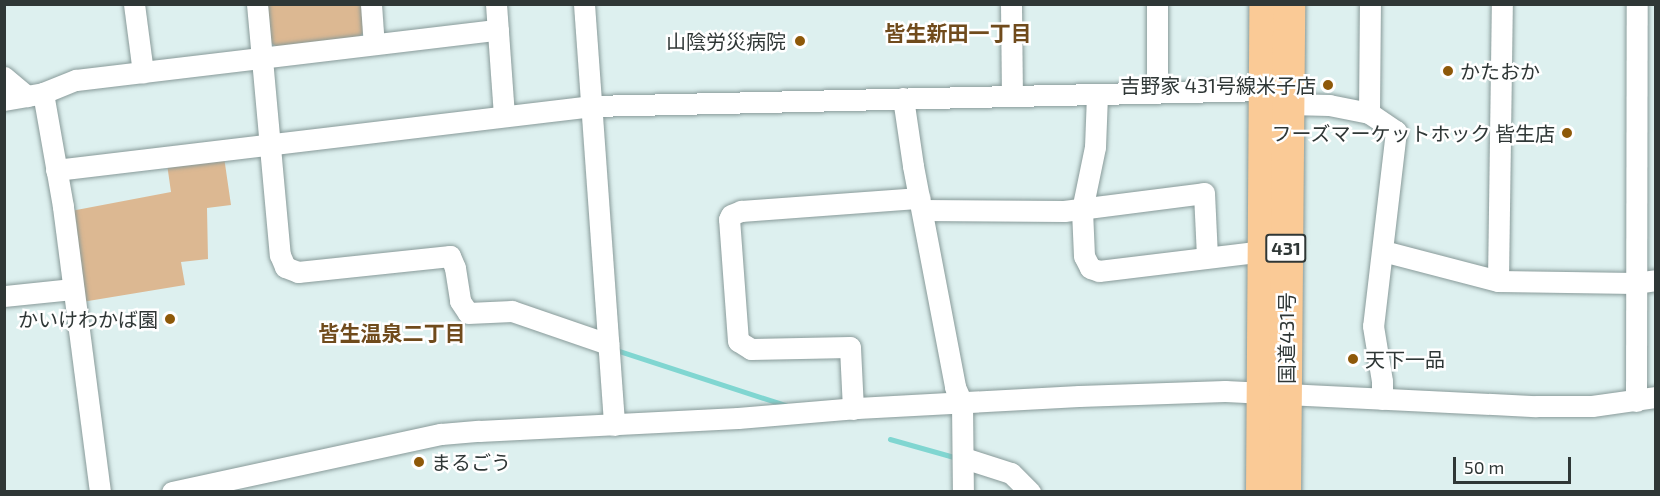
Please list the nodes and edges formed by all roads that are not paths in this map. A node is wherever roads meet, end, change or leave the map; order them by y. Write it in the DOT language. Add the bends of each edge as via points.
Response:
graph roads {
  1 [pos="134,4"];
  2 [pos="257,4"];
  3 [pos="371,4"];
  4 [pos="496,4"];
  5 [pos="584,4"];
  6 [pos="1011,4"];
  7 [pos="1157,4"];
  8 [pos="1265,4"];
  9 [pos="1289,4"];
  10 [pos="1370,4"];
  11 [pos="1502,4"];
  12 [pos="1636,4"];
  13 [pos="498,30"];
  14 [pos="374,43"];
  15 [pos="262,59"];
  16 [pos="143,72"];
  17 [pos="4,77"];
  18 [pos="1157,92"];
  19 [pos="35,95"];
  20 [pos="1012,95"];
  21 [pos="1097,95"];
  22 [pos="1276,97"];
  23 [pos="903,98"];
  24 [pos="4,100"];
  25 [pos="592,106"];
  26 [pos="1369,112"];
  27 [pos="504,115"];
  28 [pos="269,146"];
  29 [pos="56,170"];
  30 [pos="921,204"];
  31 [pos="1082,210"];
  32 [pos="1383,250"];
  33 [pos="1264,251"];
  34 [pos="1207,257"];
  35 [pos="1498,281"];
  36 [pos="1645,281"];
  37 [pos="72,289"];
  38 [pos="4,296"];
  39 [pos="608,344"];
  40 [pos="1274,393"];
  41 [pos="1382,399"];
  42 [pos="1646,399"];
  43 [pos="962,403"];
  44 [pos="853,409"];
  45 [pos="614,424"];
  46 [pos="964,458"];
  47 [pos="100,492"];
  48 [pos="172,492"];
  49 [pos="963,492"];
  50 [pos="1030,492"];
  51 [pos="1262,492"];
  52 [pos="1285,492"];
  1 -- 16 [label="street"];
  2 -- 15 [label="street"];
  3 -- 14 [label="street"];
  4 -- 13 [label="street"];
  5 -- 25 [label="street"];
  6 -- 20 [label="street"];
  7 -- 18 [label="street"];
  8 -- 22 [label="highway, 国道431号 / 431"];
  9 -- 22 [label="highway, 国道431号 / 431"];
  10 -- 26 [label="street"];
  11 -- 35 [label="street"];
  12 -- 36 [label="street"];
  13 -- 14 [label="street"];
  13 -- 27 [label="street"];
  14 -- 15 [label="street"];
  15 -- 16 [label="street"];
  15 -- 28 [label="street"];
  16 -- 19 [label="street" via="76,80"];
  17 -- 19 [label="street"];
  18 -- 21 [label="street"];
  18 -- 22 [label="street"];
  19 -- 24 [label="street"];
  19 -- 29 [label="street"];
  20 -- 21 [label="street"];
  20 -- 23 [label="street"];
  21 -- 31 [label="street" via="1095,147"];
  22 -- 26 [label="street"];
  22 -- 33 [label="highway, 国道431号 / 431"];
  22 -- 40 [label="highway, 国道431号 / 431"];
  23 -- 25 [label="street"];
  23 -- 30 [label="street"];
  25 -- 27 [label="street"];
  25 -- 39 [label="street"];
  26 -- 32 [label="street" via="1391,126 1397,139"];
  27 -- 28 [label="street"];
  28 -- 29 [label="street"];
  28 -- 39 [label="street" via="280,255 290,271 450,256 460,302 468,313 512,311"];
  29 -- 37 [label="street"];
  30 -- 31 [label="street"];
  30 -- 43 [label="street" via="955,387"];
  30 -- 44 [label="street" via="741,211 731,214 729,219 738,341 751,350 850,347"];
  31 -- 34 [label="street" via="1084,256 1094,271"];
  31 -- 34 [label="street" via="1204,193"];
  32 -- 35 [label="street"];
  32 -- 41 [label="street" via="1373,326"];
  33 -- 34 [label="street"];
  33 -- 40 [label="highway, 国道431号 / 431"];
  35 -- 36 [label="street"];
  36 -- 42 [label="street"];
  37 -- 38 [label="street"];
  37 -- 47 [label="street"];
  39 -- 45 [label="street"];
  40 -- 41 [label="street"];
  40 -- 43 [label="street" via="1225,391"];
  40 -- 51 [label="highway, 国道431号 / 431"];
  40 -- 52 [label="highway, 国道431号 / 431"];
  41 -- 42 [label="street" via="1536,406 1592,406"];
  43 -- 44 [label="street"];
  43 -- 46 [label="street"];
  44 -- 45 [label="street"];
  45 -- 48 [label="street" via="441,434"];
  46 -- 49 [label="street"];
  46 -- 50 [label="street" via="1011,473"];
}
